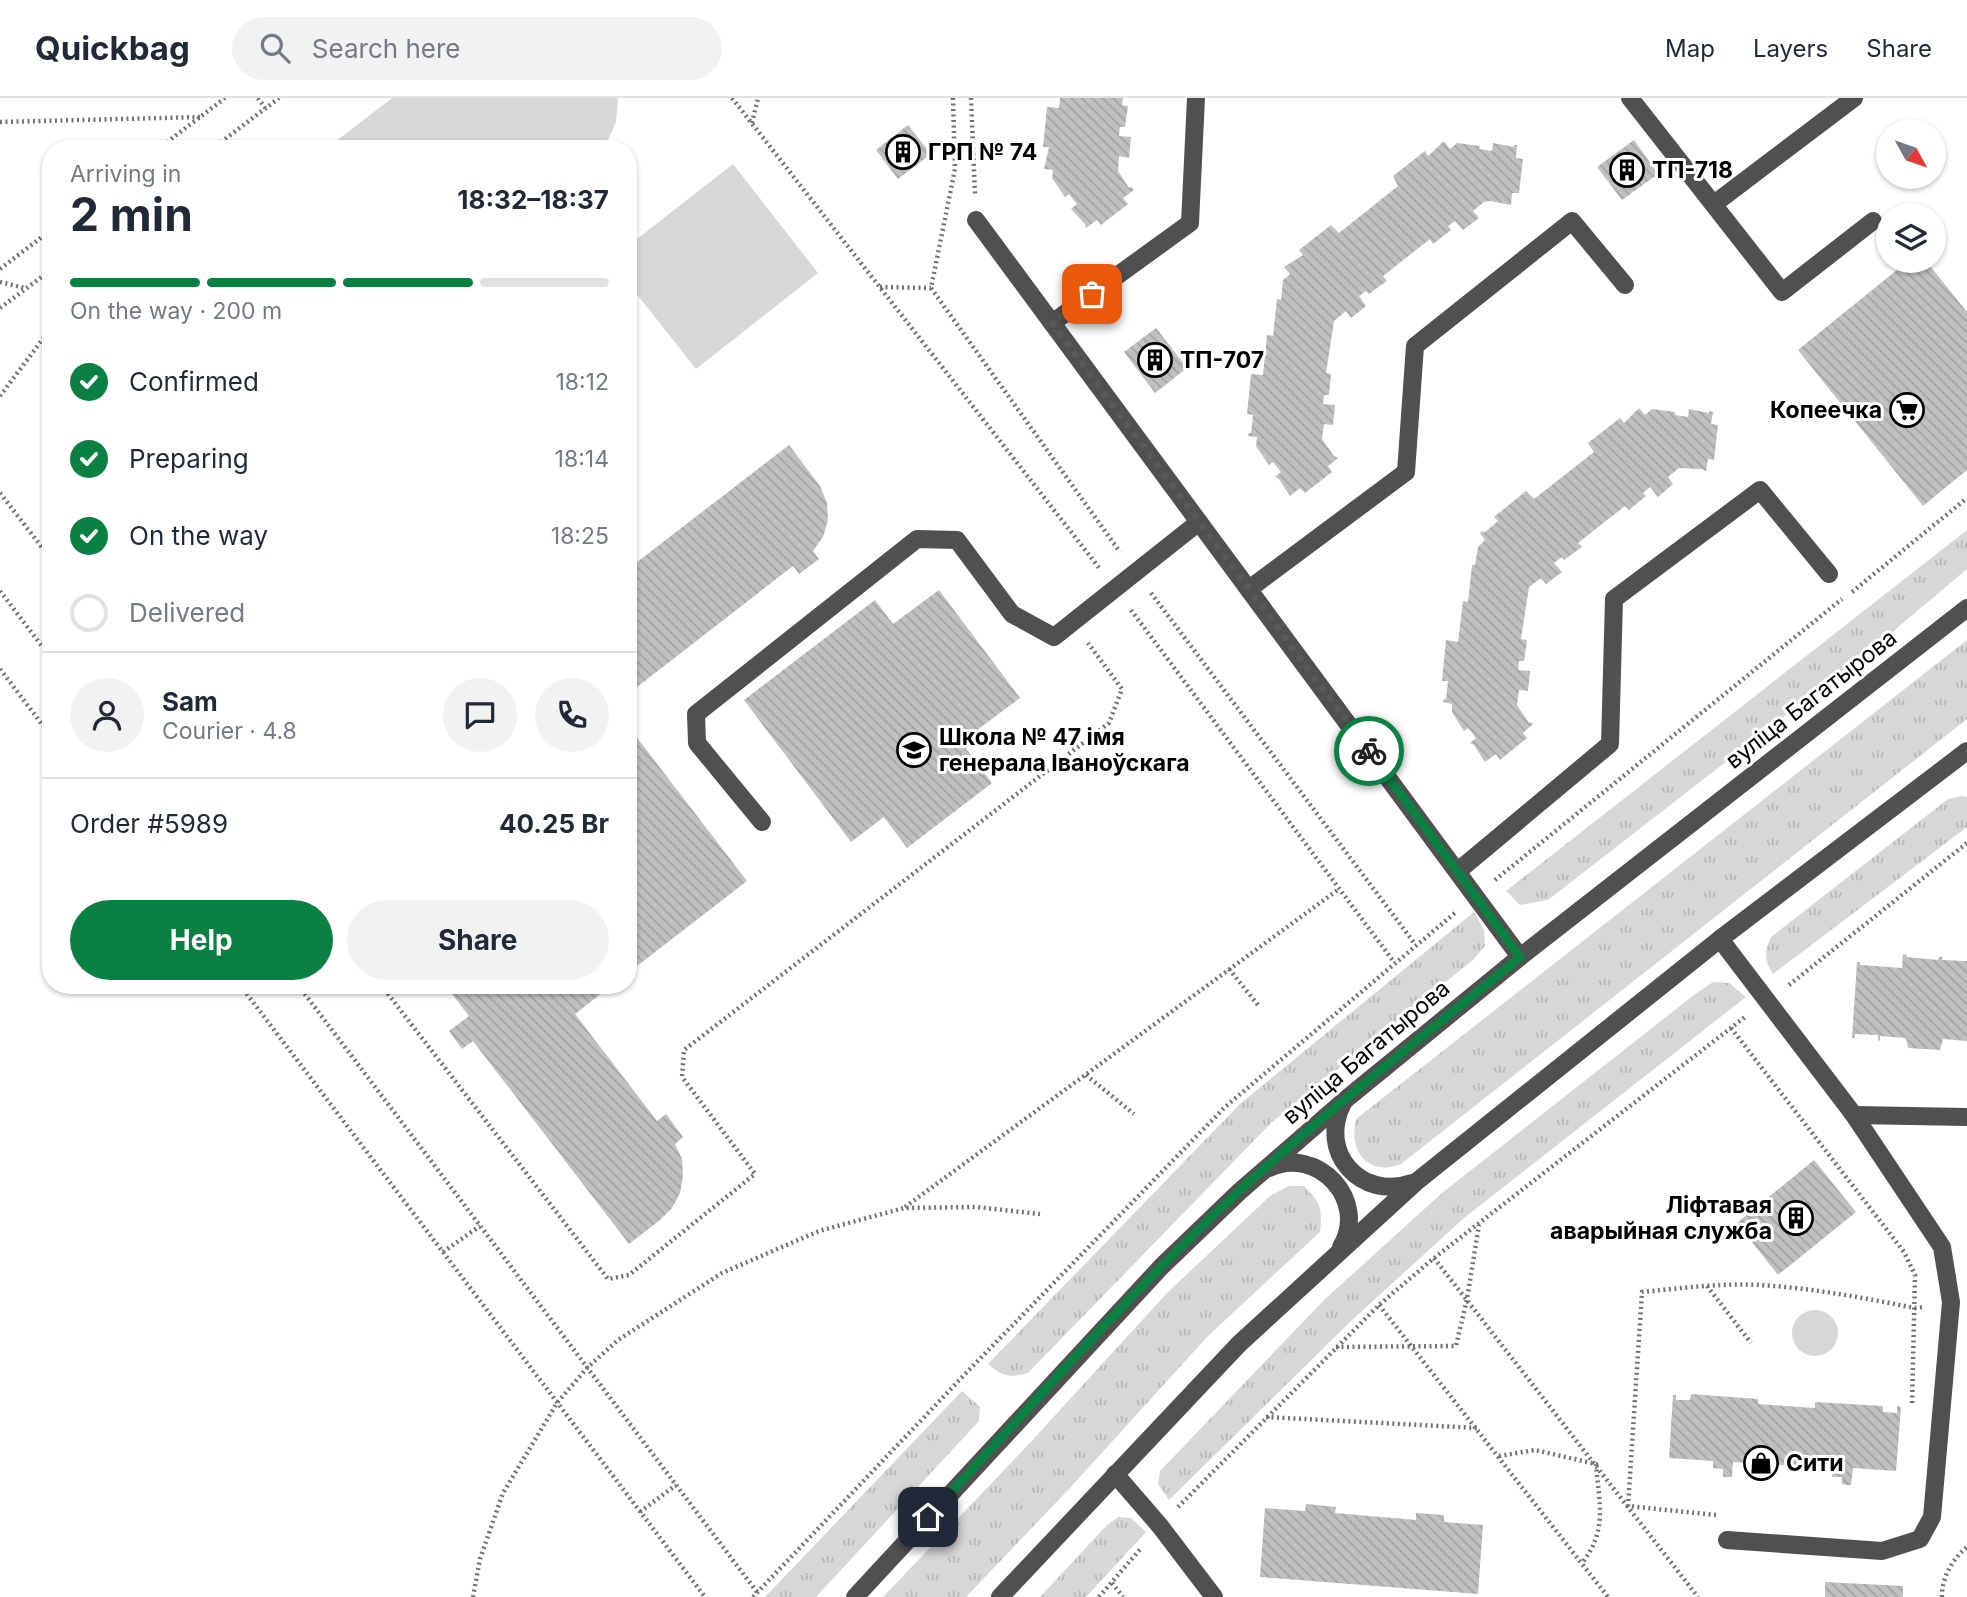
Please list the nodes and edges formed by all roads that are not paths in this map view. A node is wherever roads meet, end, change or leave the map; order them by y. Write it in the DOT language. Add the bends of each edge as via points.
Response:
graph roads {
  1 [pos="1196,98"];
  2 [pos="1630,98"];
  3 [pos="1854,98"];
  4 [pos="1714,204"];
  5 [pos="976,220"];
  6 [pos="1873,222"];
  7 [pos="1625,285"];
  8 [pos="1052,323"];
  9 [pos="1199,522"];
  10 [pos="1829,574"];
  11 [pos="1249,589"];
  12 [pos="1967,608"];
  13 [pos="1965,757"];
  14 [pos="762,822"];
  15 [pos="1458,872"];
  16 [pos="1720,939"];
  17 [pos="1520,957"];
  18 [pos="1345,1100"];
  19 [pos="1854,1115"];
  20 [pos="1967,1117"];
  21 [pos="1259,1174"];
  22 [pos="1416,1182"];
  23 [pos="1335,1256"];
  24 [pos="1115,1475"];
  25 [pos="1727,1541"];
  26 [pos="855,1597"];
  27 [pos="1000,1597"];
  28 [pos="1214,1597"];
  1 -- 8 [label="street" via="1190,223"];
  2 -- 4 [label="street"];
  3 -- 4 [label="street"];
  4 -- 6 [label="street" via="1782,292"];
  5 -- 8 [label="street"];
  7 -- 11 [label="street" via="1572,222 1415,346 1406,472"];
  8 -- 9 [label="street"];
  9 -- 11 [label="street"];
  9 -- 14 [label="street" via="1054,637 1012,614 957,540 917,539 695,714 696,743"];
  10 -- 15 [label="street" via="1760,490 1614,599 1610,744"];
  11 -- 15 [label="street"];
  12 -- 17 [label="street, вуліца Багатырова"];
  13 -- 16 [label="street"];
  15 -- 17 [label="street"];
  16 -- 19 [label="street"];
  16 -- 22 [label="street"];
  17 -- 18 [label="street, вуліца Багатырова"];
  18 -- 21 [label="street, вуліца Багатырова"];
  18 -- 22 [label="street" via="1335,1134 1347,1167 1371,1185 1386,1188"];
  19 -- 20 [label="street"];
  19 -- 25 [label="street" via="1942,1247 1951,1302 1932,1517 1920,1539 1882,1551"];
  21 -- 23 [label="street" via="1273,1166 1305,1164 1333,1179 1349,1208 1349,1226"];
  21 -- 26 [label="street, вуліца Багатырова" via="1162,1266"];
  22 -- 23 [label="street"];
  23 -- 24 [label="street" via="1239,1344"];
  24 -- 27 [label="street"];
  24 -- 28 [label="street"];
}
